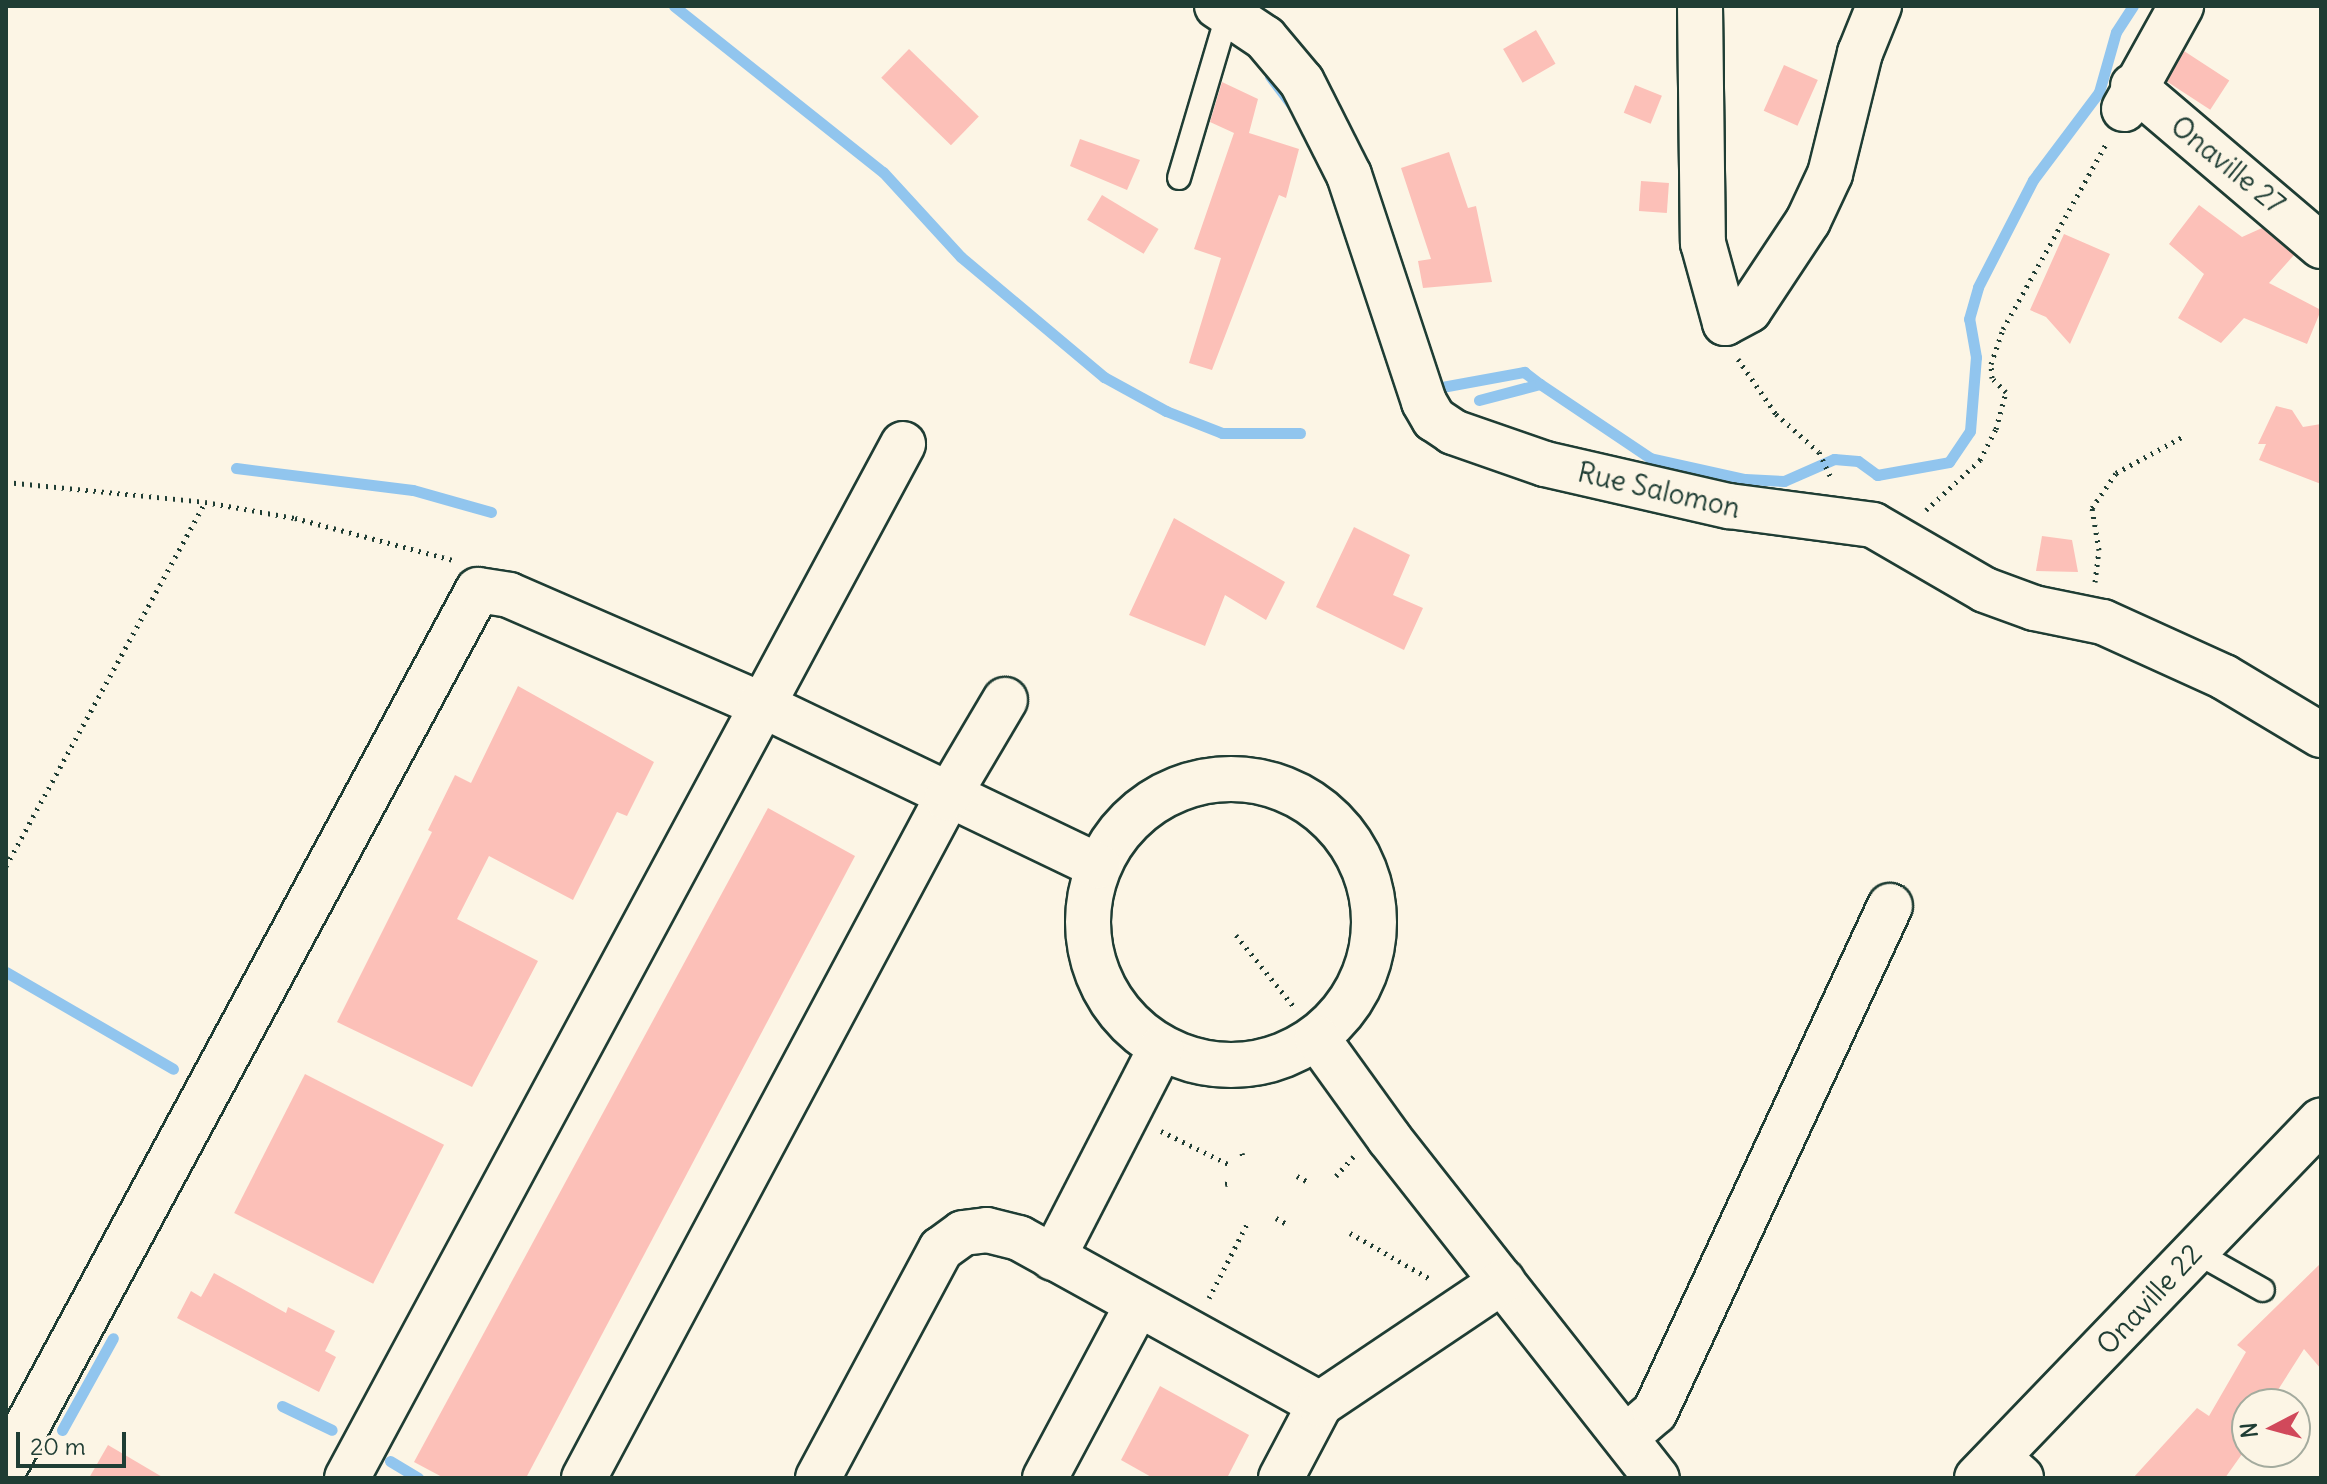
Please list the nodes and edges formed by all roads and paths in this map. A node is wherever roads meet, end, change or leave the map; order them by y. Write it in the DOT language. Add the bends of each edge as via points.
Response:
graph roads {
  1 [pos="1700,6"];
  2 [pos="1879,6"];
  3 [pos="2181,6"];
  4 [pos="1222,11"];
  5 [pos="1272,22"];
  6 [pos="2128,98"];
  7 [pos="1179,178"];
  8 [pos="2321,246"];
  9 [pos="1725,323"];
  10 [pos="2182,437"];
  11 [pos="903,444"];
  12 [pos="1831,479"];
  13 [pos="6,482"];
  14 [pos="205,502"];
  15 [pos="1873,525"];
  16 [pos="478,590"];
  17 [pos="2103,622"];
  18 [pos="1005,700"];
  19 [pos="760,704"];
  20 [pos="2321,735"];
  21 [pos="947,798"];
  22 [pos="6,866"];
  23 [pos="1098,866"];
  24 [pos="1890,906"];
  25 [pos="1236,935"];
  26 [pos="1272,980"];
  27 [pos="1317,1038"];
  28 [pos="1161,1048"];
  29 [pos="2321,1121"];
  30 [pos="1169,1135"];
  31 [pos="1232,1166"];
  32 [pos="1297,1176"];
  33 [pos="1310,1183"];
  34 [pos="1276,1218"];
  35 [pos="1248,1222"];
  36 [pos="1287,1224"];
  37 [pos="1350,1233"];
  38 [pos="2194,1251"];
  39 [pos="1053,1258"];
  40 [pos="1503,1281"];
  41 [pos="1435,1282"];
  42 [pos="2263,1290"];
  43 [pos="1137,1306"];
  44 [pos="1189,1333"];
  45 [pos="1320,1404"];
  46 [pos="1626,1437"];
  47 [pos="6,1465"];
  48 [pos="1999,1471"];
  49 [pos="347,1478"];
  50 [pos="584,1478"];
  51 [pos="818,1478"];
  52 [pos="1045,1478"];
  53 [pos="1281,1478"];
  54 [pos="1657,1478"];
  1 -- 9 [label="street" via="1703,243"];
  2 -- 9 [label="street" via="1860,53 1830,174 1808,221 1749,310"];
  3 -- 6 [label="street"];
  4 -- 5 [label="street, Rue Salomon"];
  4 -- 7 [label="lane"];
  5 -- 15 [label="street, Rue Salomon" via="1349,175 1434,419 1478,442 1545,464 1782,517 1832,516"];
  6 -- 8 [label="street, Onaville 27"];
  6 -- 15 [label="path" via="2062,231 2038,262 2003,329 1991,364 1992,378 2006,392 1980,460 1924,513"];
  9 -- 12 [label="path" via="1743,371 1776,414 1819,452"];
  10 -- 17 [label="path" via="2116,473 2092,508 2099,550 2094,577"];
  11 -- 19 [label="street"];
  13 -- 14 [label="path"];
  14 -- 16 [label="path" via="295,518 456,561"];
  14 -- 22 [label="path"];
  15 -- 17 [label="street, Rue Salomon" via="1985,590 2034,608"];
  16 -- 19 [label="street" via="509,595"];
  16 -- 47 [label="street"];
  17 -- 20 [label="street, Rue Salomon" via="2224,677"];
  18 -- 21 [label="street"];
  19 -- 21 [label="street"];
  19 -- 49 [label="street"];
  21 -- 23 [label="street"];
  21 -- 50 [label="street"];
  23 -- 27 [label="street" via="1127,822 1170,791 1221,778 1273,783 1319,808 1354,847 1373,910 1373,950 1353,999"];
  23 -- 28 [label="street" via="1088,907 1090,949 1099,976 1128,1023"];
  24 -- 46 [label="street" via="1655,1412"];
  25 -- 26 [label="path"];
  27 -- 28 [label="street" via="1268,1062 1214,1065"];
  27 -- 40 [label="street"];
  28 -- 39 [label="street"];
  29 -- 38 [label="street, Onaville 22"];
  30 -- 31 [label="path"];
  32 -- 33 [label="path"];
  34 -- 36 [label="path"];
  35 -- 44 [label="path"];
  37 -- 41 [label="path"];
  38 -- 42 [label="lane"];
  38 -- 48 [label="street, Onaville 22"];
  39 -- 43 [label="street"];
  39 -- 51 [label="street" via="1019,1238 987,1230 963,1233 941,1249"];
  40 -- 45 [label="street"];
  40 -- 46 [label="street"];
  43 -- 44 [label="street"];
  43 -- 52 [label="street"];
  44 -- 45 [label="street"];
  45 -- 53 [label="street"];
  46 -- 54 [label="street"];
}
